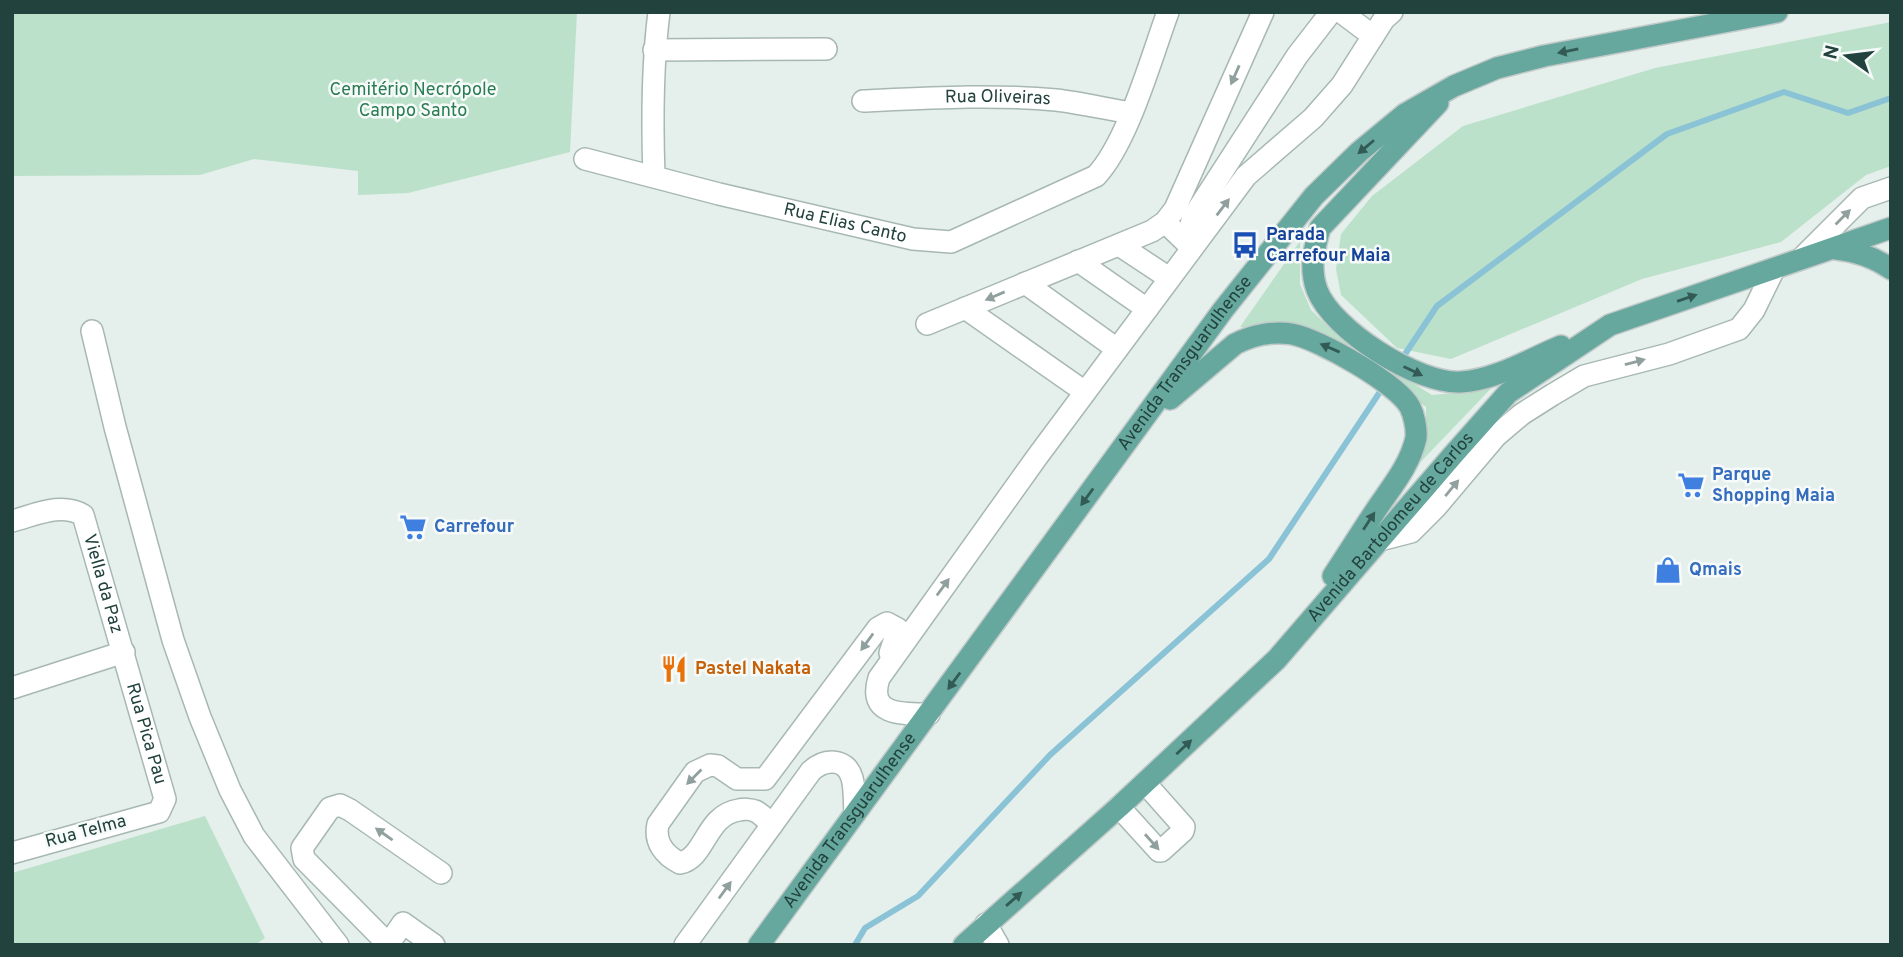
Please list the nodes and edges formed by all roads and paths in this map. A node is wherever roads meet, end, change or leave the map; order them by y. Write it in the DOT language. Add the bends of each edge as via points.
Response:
graph roads {
  1 [pos="659,12"];
  2 [pos="1168,12"];
  3 [pos="1263,12"];
  4 [pos="1331,12"];
  5 [pos="1341,12"];
  6 [pos="1392,12"];
  7 [pos="1684,12"];
  8 [pos="1777,12"];
  9 [pos="1373,36"];
  10 [pos="1635,38"];
  11 [pos="654,50"];
  12 [pos="826,50"];
  13 [pos="1454,86"];
  14 [pos="863,101"];
  15 [pos="1131,113"];
  16 [pos="585,159"];
  17 [pos="654,176"];
  18 [pos="1891,188"];
  19 [pos="1165,222"];
  20 [pos="1891,228"];
  21 [pos="1119,245"];
  22 [pos="1192,248"];
  23 [pos="1830,248"];
  24 [pos="1802,258"];
  25 [pos="1078,261"];
  26 [pos="1774,268"];
  27 [pos="1891,269"];
  28 [pos="1169,278"];
  29 [pos="1025,283"];
  30 [pos="965,308"];
  31 [pos="1147,309"];
  32 [pos="927,324"];
  33 [pos="1610,325"];
  34 [pos="92,331"];
  35 [pos="1117,349"];
  36 [pos="1085,392"];
  37 [pos="1113,461"];
  38 [pos="12,521"];
  39 [pos="1380,540"];
  40 [pos="124,652"];
  41 [pos="1277,659"];
  42 [pos="879,677"];
  43 [pos="12,688"];
  44 [pos="929,714"];
  45 [pos="1145,783"];
  46 [pos="1119,807"];
  47 [pos="159,812"];
  48 [pos="855,813"];
  49 [pos="772,825"];
  50 [pos="12,853"];
  51 [pos="440,873"];
  52 [pos="986,924"];
  53 [pos="388,944"];
  54 [pos="338,945"];
  55 [pos="434,945"];
  56 [pos="685,945"];
  57 [pos="759,945"];
  58 [pos="964,945"];
  59 [pos="998,945"];
  1 -- 11 [label="street"];
  2 -- 15 [label="street"];
  3 -- 19 [label="street, one-way" via="1175,209"];
  4 -- 22 [label="street" via="1193,217"];
  5 -- 9 [label="street"];
  6 -- 9 [label="street"];
  7 -- 10 [label="main road"];
  8 -- 10 [label="main road, Avenida Transguarulhense"];
  22 -- 9 [label="street, one-way" via="1246,176 1313,118 1342,85"];
  10 -- 13 [label="main road, Avenida Transguarulhense, one-way" via="1497,68"];
  11 -- 12 [label="street"];
  11 -- 17 [label="street"];
  13 -- 33 [label="main road, one-way" via="1320,228 1312,274 1329,311 1347,329 1410,371 1438,382 1488,377"];
  13 -- 37 [label="main road, Avenida Transguarulhense, one-way" via="1405,114 1314,196"];
  14 -- 15 [label="street, Rua Oliveiras" via="1019,97"];
  15 -- 17 [label="street, Rua Elias Canto" via="1112,156 1096,176 951,242 913,239"];
  16 -- 17 [label="street, Rua Elias Canto"];
  24 -- 18 [label="street, one-way" via="1862,198"];
  19 -- 21 [label="street"];
  19 -- 22 [label="street"];
  20 -- 23 [label="main road, Avenida Bartolomeu de Carlos"];
  21 -- 25 [label="street"];
  21 -- 28 [label="street"];
  22 -- 28 [label="street"];
  23 -- 24 [label="main road, Avenida Bartolomeu de Carlos"];
  23 -- 27 [label="main road" via="1861,253"];
  24 -- 26 [label="main road, Avenida Bartolomeu de Carlos"];
  25 -- 29 [label="street"];
  25 -- 31 [label="street"];
  33 -- 26 [label="main road, Avenida Bartolomeu de Carlos, one-way"];
  39 -- 26 [label="street, one-way" via="1411,532 1496,436 1522,414 1584,376 1669,354 1739,329 1754,310"];
  28 -- 31 [label="street"];
  29 -- 30 [label="street, one-way"];
  29 -- 35 [label="street"];
  30 -- 32 [label="street"];
  30 -- 36 [label="street"];
  31 -- 35 [label="street"];
  33 -- 39 [label="main road, Avenida Bartolomeu de Carlos" via="1508,393"];
  34 -- 54 [label="street" via="173,640 200,717 254,836"];
  35 -- 36 [label="street"];
  42 -- 36 [label="street, one-way"];
  41 -- 37 [label="main road, one-way" via="1403,470 1416,437 1409,404 1342,354 1307,338 1275,333 1248,338 1183,387"];
  37 -- 44 [label="main road, Avenida Transguarulhense, one-way"];
  38 -- 40 [label="street, Viella da Paz" via="58,509 83,515"];
  39 -- 41 [label="main road, Avenida Bartolomeu de Carlos"];
  40 -- 43 [label="street"];
  40 -- 47 [label="street, Rua Pica Pau" via="165,799"];
  45 -- 41 [label="main road, Avenida Bartolomeu de Carlos, one-way"];
  42 -- 44 [label="street" via="876,698 884,708"];
  42 -- 49 [label="street, one-way" via="898,629 887,623 878,628 765,779 737,779 710,765 695,772 657,824 655,835 658,844 680,863 692,858 714,824 729,812 756,811"];
  44 -- 48 [label="main road, Avenida Transguarulhense"];
  45 -- 46 [label="main road, Avenida Bartolomeu de Carlos"];
  46 -- 45 [label="street, one-way" via="1158,851 1183,831"];
  52 -- 46 [label="main road, Avenida Bartolomeu de Carlos, one-way"];
  47 -- 50 [label="street, Rua Telma"];
  48 -- 49 [label="street" via="847,768 829,761 811,771"];
  48 -- 57 [label="main road, Avenida Transguarulhense"];
  56 -- 49 [label="street, one-way"];
  51 -- 53 [label="street, one-way" via="340,804 330,808 302,848 304,859"];
  52 -- 58 [label="main road, Avenida Bartolomeu de Carlos"];
  52 -- 59 [label="street"];
  53 -- 55 [label="street" via="403,923"];
}
